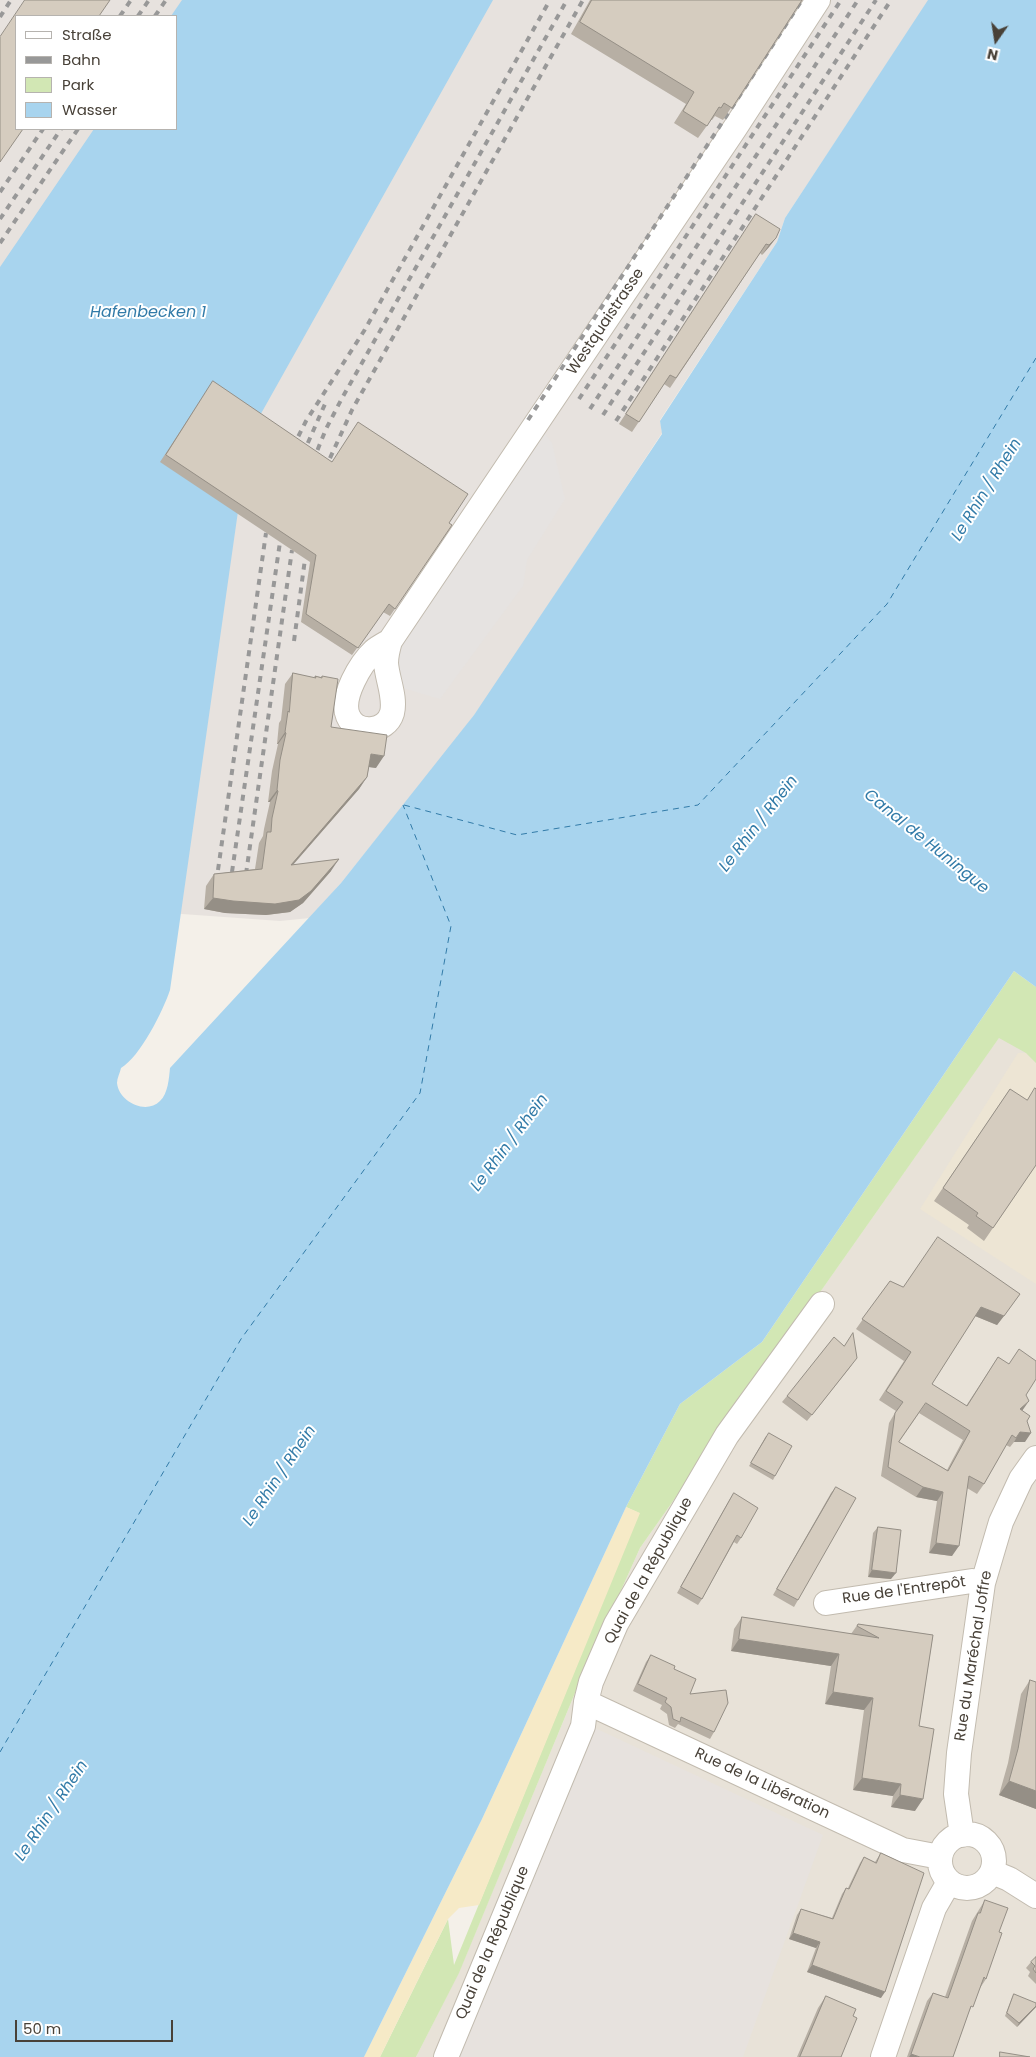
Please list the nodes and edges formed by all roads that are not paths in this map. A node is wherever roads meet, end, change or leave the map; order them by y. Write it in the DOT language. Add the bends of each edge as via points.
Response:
graph roads {
  1 [pos="818,0"];
  2 [pos="390,641"];
  3 [pos="822,1304"];
  4 [pos="1036,1458"];
  5 [pos="983,1582"];
  6 [pos="826,1603"];
  7 [pos="586,1702"];
  8 [pos="962,1835"];
  9 [pos="940,1857"];
  10 [pos="992,1872"];
  11 [pos="950,1882"];
  12 [pos="1036,1896"];
  13 [pos="446,2057"];
  14 [pos="883,2057"];
  1 -- 2 [label="street, Westquaistrasse"];
  3 -- 7 [label="street, Quai de la République" via="741,1414 675,1522 616,1624 591,1682"];
  4 -- 5 [label="street, Rue du Maréchal Joffre" via="1021,1479 1002,1522"];
  5 -- 6 [label="street, Rue de l'Entrepôt"];
  5 -- 8 [label="street, Rue du Maréchal Joffre" via="958,1761 956,1794"];
  7 -- 9 [label="street, Rue de la Libération" via="903,1850"];
  7 -- 13 [label="street, Quai de la République" via="583,1726"];
  8 -- 9 [label="street" via="945,1845"];
  8 -- 10 [label="street" via="978,1836 991,1848"];
  9 -- 11 [label="street" via="942,1871"];
  10 -- 11 [label="street" via="974,1888"];
  10 -- 12 [label="street"];
  11 -- 14 [label="street" via="934,1908"];
}
